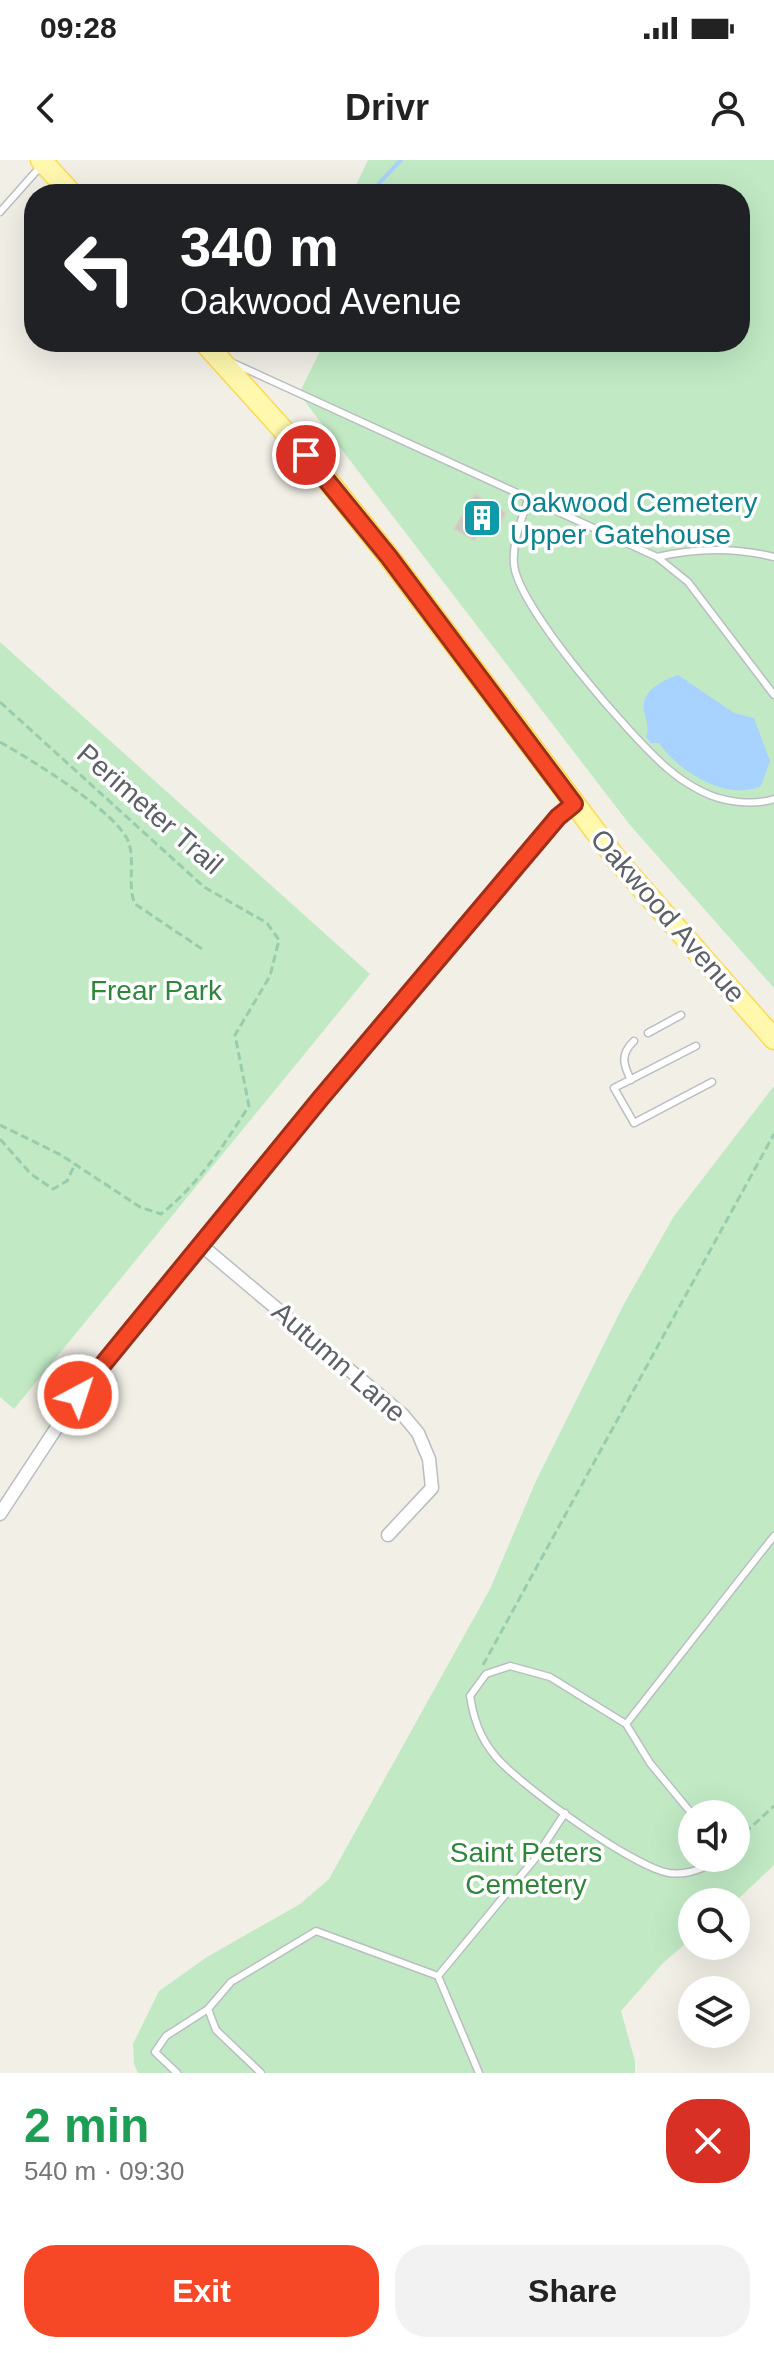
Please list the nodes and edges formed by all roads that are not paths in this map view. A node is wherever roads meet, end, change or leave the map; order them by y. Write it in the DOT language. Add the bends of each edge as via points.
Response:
graph roads {
  1 [pos="43,162"];
  2 [pos="24,184"];
  3 [pos="24,184"];
  4 [pos="63,184"];
  5 [pos="0,212"];
  6 [pos="214,352"];
  7 [pos="217,352"];
  8 [pos="528,499"];
  9 [pos="657,557"];
  10 [pos="774,557"];
  11 [pos="774,695"];
  12 [pos="774,799"];
  13 [pos="574,804"];
  14 [pos="681,1015"];
  15 [pos="648,1033"];
  16 [pos="774,1039"];
  17 [pos="634,1041"];
  18 [pos="696,1046"];
  19 [pos="631,1080"];
  20 [pos="712,1082"];
  21 [pos="201,1245"];
  22 [pos="0,1514"];
  23 [pos="388,1535"];
  24 [pos="774,1536"];
  25 [pos="626,1724"];
  26 [pos="680,1800"];
  27 [pos="565,1813"];
  28 [pos="691,1872"];
  29 [pos="438,1976"];
  30 [pos="208,2009"];
  31 [pos="177,2073"];
  32 [pos="261,2073"];
  33 [pos="479,2073"];
  1 -- 3 [label="lane"];
  1 -- 4 [label="main road"];
  2 -- 5 [label="lane"];
  6 -- 13 [label="main road, Oakwood Avenue" via="321,472"];
  7 -- 8 [label="lane"];
  8 -- 9 [label="lane"];
  8 -- 12 [label="lane" via="513,565 527,601 577,667 668,770 702,792 729,801"];
  9 -- 10 [label="lane" via="693,548"];
  9 -- 11 [label="lane" via="688,582"];
  13 -- 16 [label="main road, Oakwood Avenue"];
  13 -- 21 [label="street"];
  14 -- 15 [label="lane"];
  17 -- 19 [label="lane" via="625,1049 623,1063"];
  18 -- 19 [label="lane"];
  19 -- 20 [label="lane" via="614,1088 634,1123"];
  21 -- 22 [label="street" via="78,1395"];
  21 -- 23 [label="street, Autumn Lane" via="377,1391 418,1433 429,1459 432,1488"];
  24 -- 25 [label="lane"];
  25 -- 26 [label="lane"];
  25 -- 27 [label="lane" via="550,1677 510,1666 486,1674 470,1696 474,1725 497,1758"];
  27 -- 28 [label="lane" via="620,1853 665,1872"];
  27 -- 29 [label="lane" via="534,1860"];
  29 -- 30 [label="lane" via="316,1931 231,1982"];
  29 -- 33 [label="lane"];
  30 -- 31 [label="lane" via="166,2036 155,2052"];
  30 -- 32 [label="lane" via="216,2030"];
}
